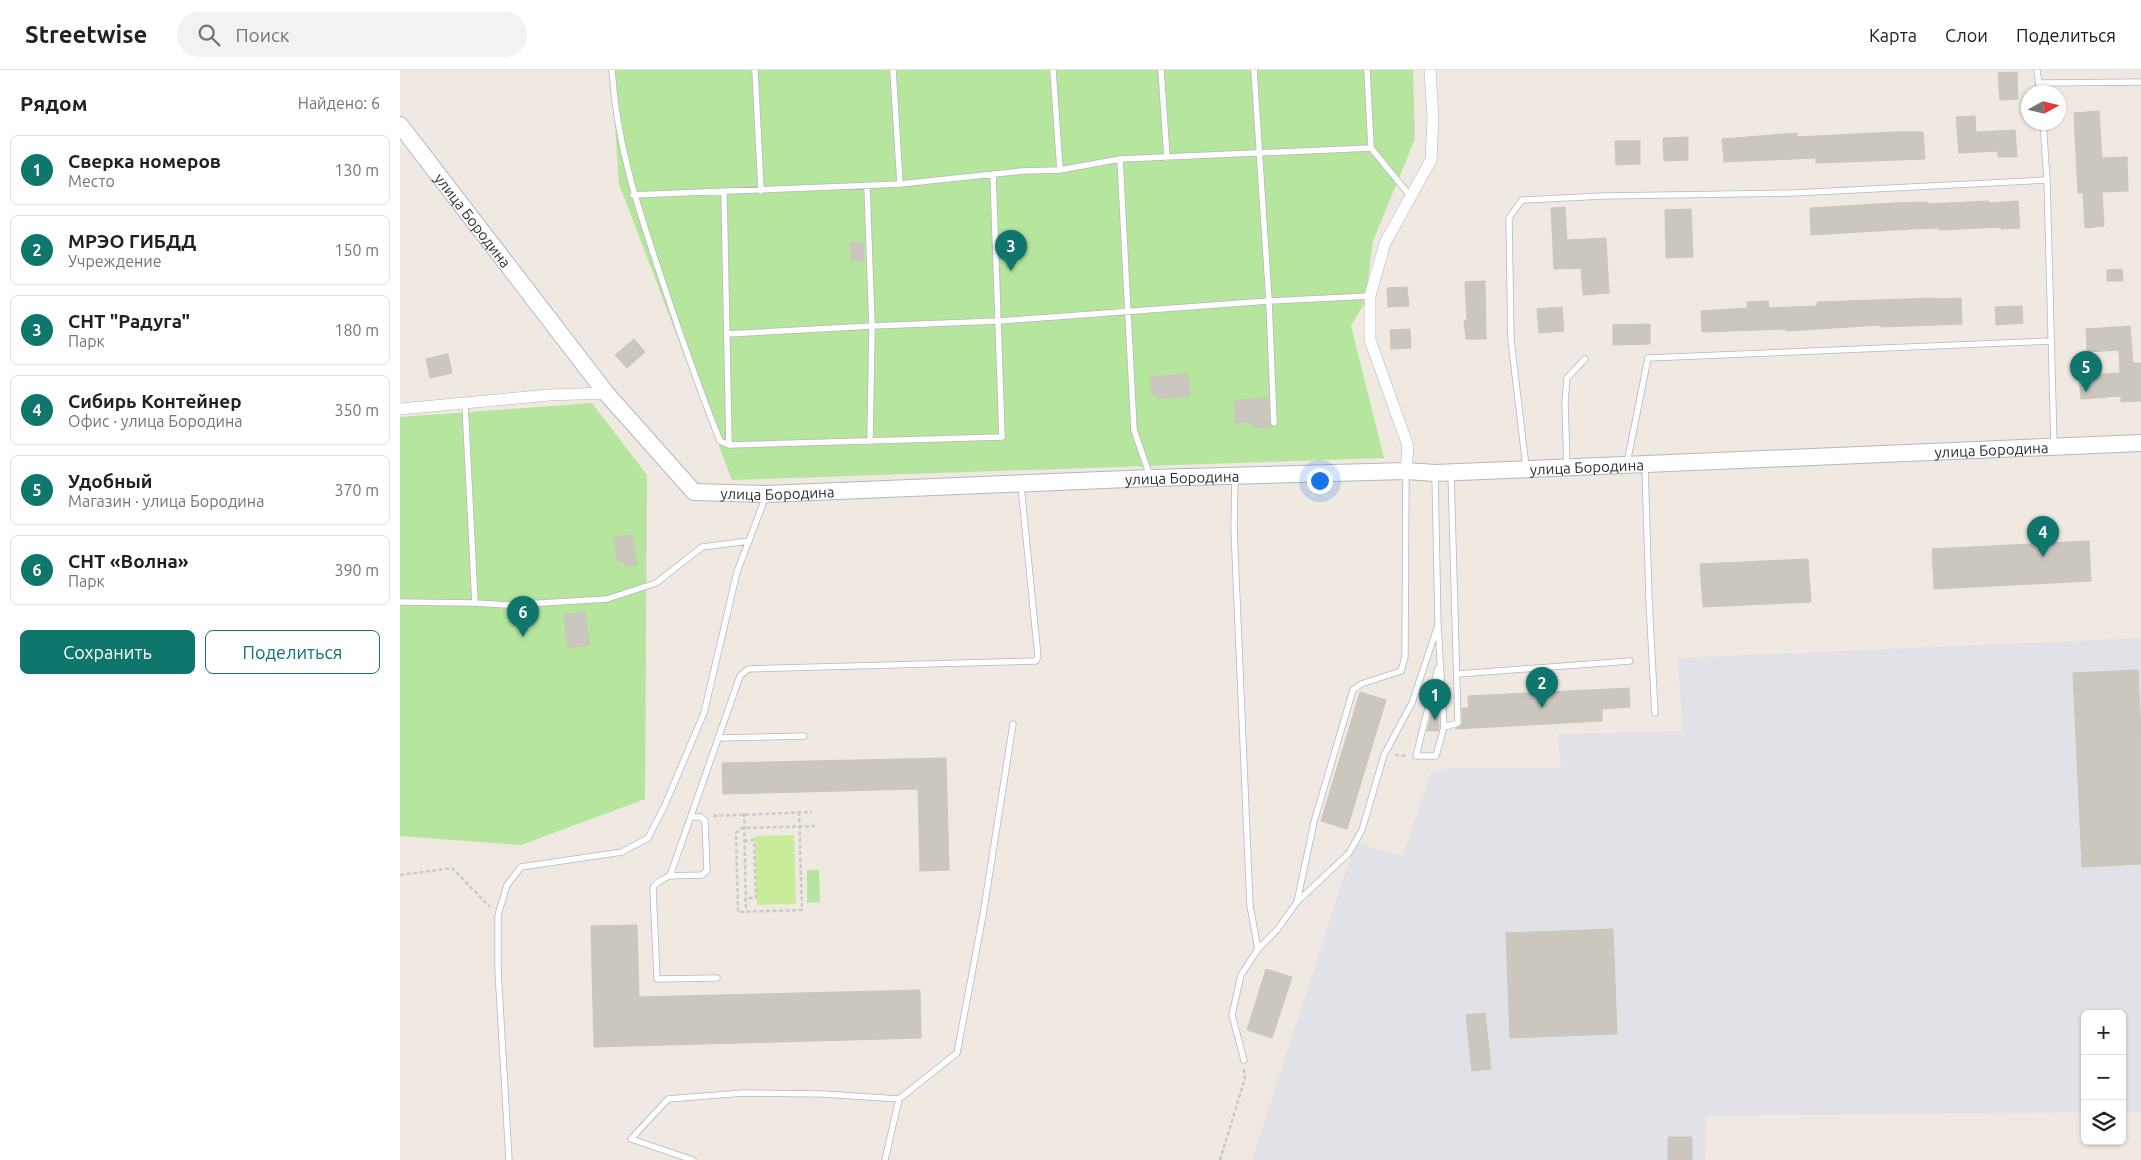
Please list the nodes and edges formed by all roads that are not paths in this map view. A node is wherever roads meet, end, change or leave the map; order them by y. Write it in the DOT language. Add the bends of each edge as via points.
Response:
graph roads {
  1 [pos="612,70"];
  2 [pos="756,70"];
  3 [pos="893,70"];
  4 [pos="1052,70"];
  5 [pos="1161,70"];
  6 [pos="1254,70"];
  7 [pos="1367,70"];
  8 [pos="1430,70"];
  9 [pos="2037,70"];
  10 [pos="2141,82"];
  11 [pos="2040,83"];
  12 [pos="400,125"];
  13 [pos="2044,130"];
  14 [pos="1371,148"];
  15 [pos="1260,152"];
  16 [pos="1167,158"];
  17 [pos="1120,159"];
  18 [pos="1060,170"];
  19 [pos="993,174"];
  20 [pos="2047,180"];
  21 [pos="900,184"];
  22 [pos="867,186"];
  23 [pos="761,191"];
  24 [pos="724,192"];
  25 [pos="633,195"];
  26 [pos="1411,197"];
  27 [pos="1370,296"];
  28 [pos="1269,300"];
  29 [pos="1128,312"];
  30 [pos="998,321"];
  31 [pos="872,326"];
  32 [pos="727,334"];
  33 [pos="2052,341"];
  34 [pos="1585,359"];
  35 [pos="606,393"];
  36 [pos="465,404"];
  37 [pos="400,409"];
  38 [pos="1274,423"];
  39 [pos="870,442"];
  40 [pos="2141,443"];
  41 [pos="729,445"];
  42 [pos="2054,447"];
  43 [pos="1626,465"];
  44 [pos="1645,465"];
  45 [pos="1567,468"];
  46 [pos="1527,469"];
  47 [pos="1406,471"];
  48 [pos="1443,472"];
  49 [pos="1235,477"];
  50 [pos="1151,478"];
  51 [pos="1021,484"];
  52 [pos="767,494"];
  53 [pos="749,541"];
  54 [pos="400,602"];
  55 [pos="475,602"];
  56 [pos="1438,625"];
  57 [pos="1630,661"];
  58 [pos="1439,663"];
  59 [pos="1458,674"];
  60 [pos="1655,713"];
  61 [pos="1014,724"];
  62 [pos="1444,727"];
  63 [pos="804,736"];
  64 [pos="718,738"];
  65 [pos="690,817"];
  66 [pos="670,876"];
  67 [pos="1297,902"];
  68 [pos="1258,949"];
  69 [pos="716,978"];
  70 [pos="1244,1060"];
  71 [pos="899,1099"];
  72 [pos="884,1159"];
  73 [pos="509,1160"];
  74 [pos="693,1160"];
  1 -- 25 [label="lane" via="620,142"];
  2 -- 23 [label="lane"];
  3 -- 21 [label="lane"];
  4 -- 18 [label="lane"];
  5 -- 16 [label="lane"];
  6 -- 15 [label="lane"];
  7 -- 14 [label="lane"];
  8 -- 26 [label="street" via="1431,160"];
  9 -- 11 [label="lane"];
  10 -- 11 [label="lane"];
  12 -- 35 [label="main road, улица Бородина"];
  13 -- 20 [label="lane"];
  14 -- 15 [label="lane"];
  14 -- 26 [label="lane"];
  15 -- 16 [label="lane"];
  15 -- 28 [label="lane"];
  16 -- 17 [label="lane"];
  17 -- 18 [label="lane"];
  17 -- 29 [label="lane"];
  18 -- 19 [label="lane"];
  19 -- 21 [label="lane"];
  19 -- 30 [label="lane"];
  20 -- 33 [label="lane"];
  20 -- 46 [label="lane" via="1522,200 1509,218 1511,340"];
  21 -- 22 [label="lane"];
  22 -- 23 [label="lane"];
  22 -- 31 [label="lane"];
  23 -- 24 [label="lane"];
  24 -- 25 [label="lane"];
  24 -- 32 [label="lane"];
  25 -- 41 [label="lane" via="696,383 720,441"];
  26 -- 27 [label="street" via="1384,243"];
  27 -- 28 [label="lane"];
  27 -- 47 [label="street" via="1370,340 1408,446"];
  28 -- 29 [label="lane"];
  28 -- 38 [label="lane"];
  29 -- 30 [label="lane"];
  29 -- 50 [label="lane" via="1134,430"];
  30 -- 31 [label="lane"];
  30 -- 39 [label="lane" via="1002,438"];
  31 -- 32 [label="lane"];
  31 -- 39 [label="lane"];
  32 -- 41 [label="lane"];
  33 -- 42 [label="lane"];
  33 -- 43 [label="lane" via="1648,358"];
  34 -- 45 [label="lane" via="1567,378 1564,402"];
  35 -- 36 [label="street"];
  35 -- 52 [label="main road, улица Бородина" via="694,492"];
  36 -- 37 [label="street"];
  36 -- 55 [label="lane"];
  39 -- 41 [label="lane"];
  40 -- 42 [label="main road, улица Бородина"];
  42 -- 44 [label="main road, улица Бородина"];
  43 -- 44 [label="main road, улица Бородина"];
  43 -- 45 [label="main road, улица Бородина"];
  44 -- 60 [label="lane"];
  45 -- 46 [label="main road, улица Бородина"];
  46 -- 48 [label="main road, улица Бородина"];
  47 -- 48 [label="main road, улица Бородина"];
  47 -- 49 [label="main road, улица Бородина"];
  47 -- 67 [label="lane" via="1405,657 1401,671 1361,684 1353,690 1314,822"];
  48 -- 56 [label="lane"];
  48 -- 59 [label="lane"];
  49 -- 50 [label="main road, улица Бородина"];
  49 -- 68 [label="lane" via="1234,529 1250,896"];
  50 -- 51 [label="main road, улица Бородина"];
  51 -- 52 [label="main road, улица Бородина"];
  51 -- 64 [label="lane" via="1036,661 748,669 740,676"];
  52 -- 53 [label="lane"];
  53 -- 55 [label="lane" via="702,547 656,582 607,599 508,605"];
  53 -- 73 [label="lane" via="737,572 704,713 648,838 622,852 521,867 507,885 498,915 498,970"];
  54 -- 55 [label="lane"];
  56 -- 58 [label="lane"];
  56 -- 67 [label="lane" via="1412,703 1384,755 1362,830 1349,853"];
  57 -- 59 [label="lane"];
  58 -- 62 [label="lane"];
  58 -- 62 [label="lane" via="1416,756 1436,756"];
  59 -- 62 [label="lane" via="1458,723"];
  61 -- 71 [label="lane" via="957,1054"];
  63 -- 64 [label="lane"];
  64 -- 65 [label="lane"];
  65 -- 66 [label="lane"];
  65 -- 66 [label="lane" via="704,818 705,874"];
  66 -- 69 [label="lane" via="653,888 657,978"];
  67 -- 68 [label="lane"];
  68 -- 70 [label="lane" via="1241,975 1232,1015"];
  71 -- 72 [label="lane"];
  71 -- 74 [label="lane" via="751,1093 668,1099 631,1138"];
}
